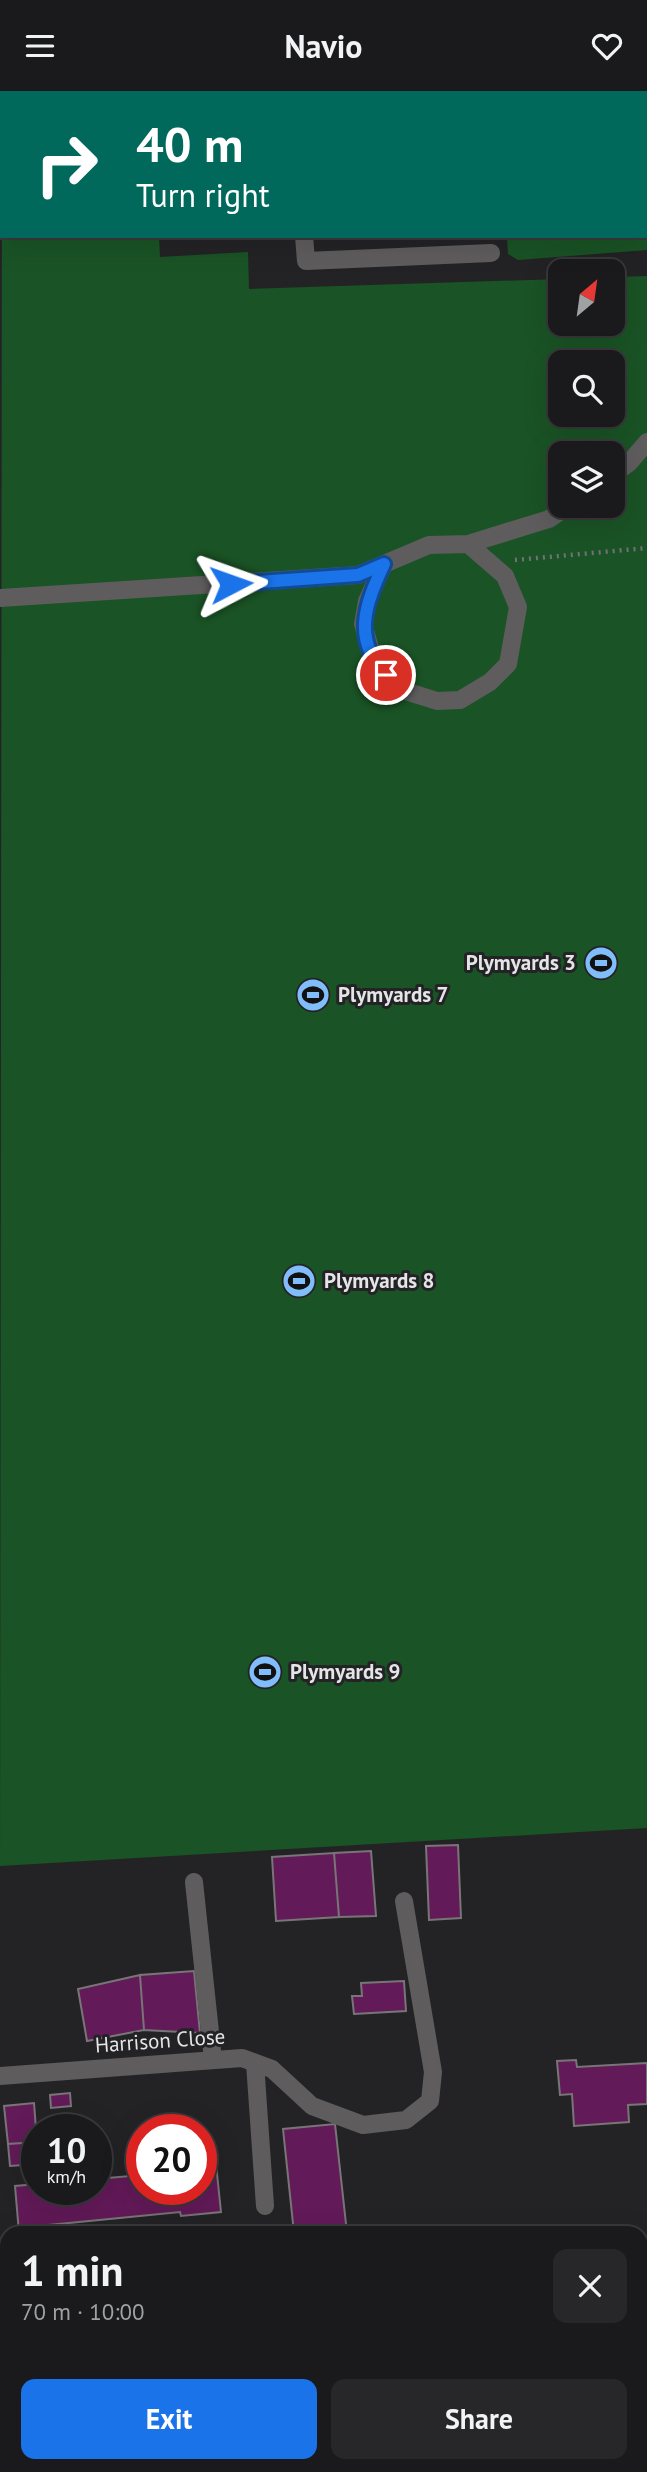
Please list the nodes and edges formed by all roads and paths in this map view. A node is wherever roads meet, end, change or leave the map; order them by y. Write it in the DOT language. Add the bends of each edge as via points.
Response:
graph roads {
  1 [pos="304,238"];
  2 [pos="491,253"];
  3 [pos="647,442"];
  4 [pos="625,466"];
  5 [pos="550,518"];
  6 [pos="468,544"];
  7 [pos="647,548"];
  8 [pos="490,562"];
  9 [pos="384,564"];
  10 [pos="0,599"];
  11 [pos="194,1882"];
  12 [pos="404,1901"];
  13 [pos="213,2060"];
  14 [pos="255,2063"];
  15 [pos="0,2076"];
  16 [pos="265,2206"];
  1 -- 2 [label="street" via="306,261"];
  3 -- 4 [label="street"];
  5 -- 6 [label="street"];
  6 -- 8 [label="street"];
  6 -- 9 [label="street" via="429,545"];
  7 -- 8 [label="path"];
  8 -- 9 [label="street" via="505,576 518,607 508,664 490,682 460,700 437,701 399,689 374,662 363,624 367,601"];
  9 -- 10 [label="street" via="358,575"];
  11 -- 13 [label="street"];
  12 -- 14 [label="street, Harrison Close" via="433,2072 430,2101 406,2120 363,2125 312,2105 272,2069"];
  13 -- 14 [label="street, Harrison Close" via="242,2058"];
  13 -- 15 [label="street, Harrison Close"];
  14 -- 16 [label="street"];
}
